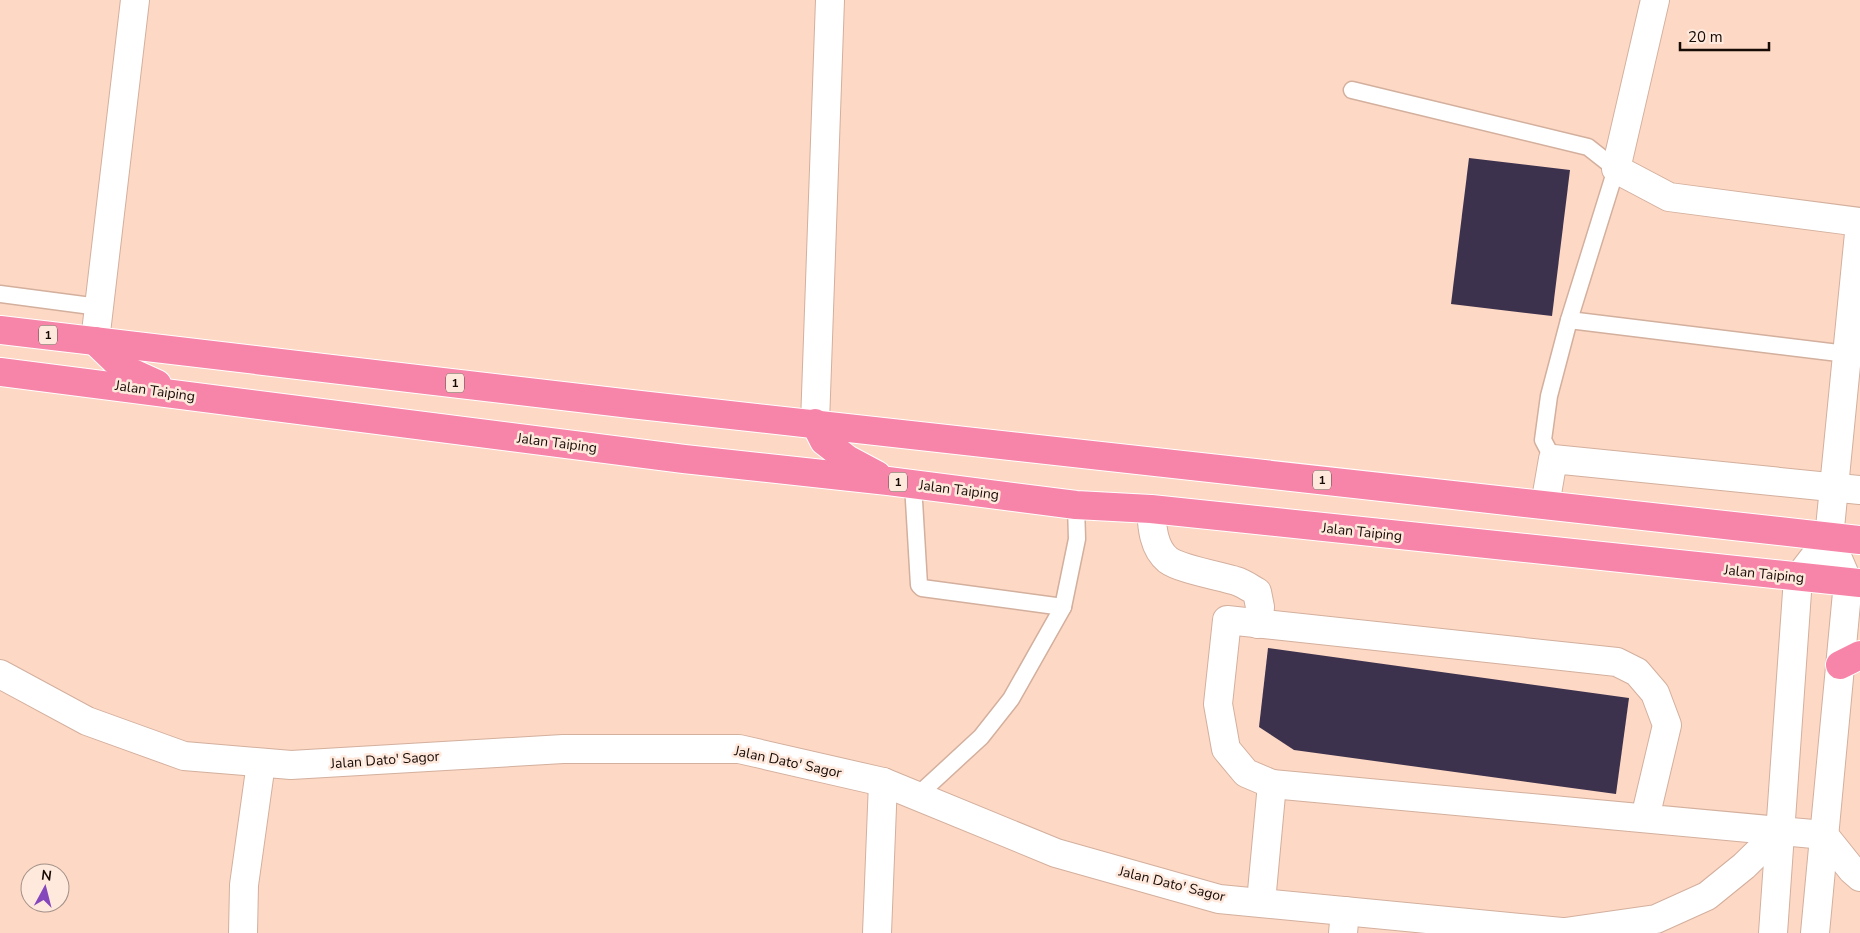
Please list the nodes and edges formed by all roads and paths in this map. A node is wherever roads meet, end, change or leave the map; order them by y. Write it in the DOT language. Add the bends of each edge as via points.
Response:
graph roads {
  1 [pos="135,0"];
  2 [pos="830,0"];
  3 [pos="1656,0"];
  4 [pos="1352,90"];
  5 [pos="1616,169"];
  6 [pos="1860,223"];
  7 [pos="0,294"];
  8 [pos="99,307"];
  9 [pos="1569,320"];
  10 [pos="0,330"];
  11 [pos="95,341"];
  12 [pos="1854,355"];
  13 [pos="0,372"];
  14 [pos="178,394"];
  15 [pos="815,423"];
  16 [pos="1553,459"];
  17 [pos="901,482"];
  18 [pos="1847,489"];
  19 [pos="1076,505"];
  20 [pos="1545,505"];
  21 [pos="1151,509"];
  22 [pos="1829,538"];
  23 [pos="1860,540"];
  24 [pos="1798,578"];
  25 [pos="1854,583"];
  26 [pos="1063,607"];
  27 [pos="1258,624"];
  28 [pos="1850,660"];
  29 [pos="0,674"];
  30 [pos="261,763"];
  31 [pos="883,782"];
  32 [pos="1272,784"];
  33 [pos="917,796"];
  34 [pos="1645,818"];
  35 [pos="1780,831"];
  36 [pos="1824,836"];
  37 [pos="1860,877"];
  38 [pos="1261,902"];
  39 [pos="1344,922"];
  40 [pos="244,933"];
  41 [pos="877,933"];
  42 [pos="1569,933"];
  43 [pos="1773,933"];
  44 [pos="1815,933"];
  1 -- 8 [label="street"];
  2 -- 15 [label="street"];
  3 -- 5 [label="street"];
  4 -- 5 [label="lane" via="1588,147"];
  5 -- 6 [label="street" via="1669,197"];
  5 -- 9 [label="lane"];
  6 -- 12 [label="street"];
  7 -- 8 [label="lane"];
  8 -- 11 [label="street"];
  9 -- 12 [label="lane"];
  9 -- 16 [label="lane" via="1549,396 1543,440"];
  10 -- 11 [label="highway, 1"];
  11 -- 14 [label="highway" via="124,369"];
  11 -- 15 [label="highway, 1"];
  12 -- 18 [label="street"];
  13 -- 14 [label="highway, Jalan Taiping / 1"];
  14 -- 17 [label="highway, Jalan Taiping / 1" via="684,459"];
  15 -- 17 [label="highway" via="824,441 847,459"];
  15 -- 20 [label="highway, 1"];
  16 -- 18 [label="street"];
  16 -- 20 [label="street"];
  17 -- 19 [label="highway, Jalan Taiping / 1"];
  17 -- 26 [label="lane" via="922,588"];
  18 -- 22 [label="street"];
  19 -- 21 [label="highway, Jalan Taiping / 1"];
  19 -- 26 [label="lane" via="1077,539"];
  20 -- 22 [label="highway, 1"];
  21 -- 24 [label="highway, Jalan Taiping / 1"];
  21 -- 27 [label="street" via="1153,533 1168,560 1238,582 1257,592 1260,607"];
  22 -- 23 [label="highway, 1"];
  22 -- 24 [label="street"];
  22 -- 25 [label="street"];
  24 -- 25 [label="highway, Jalan Taiping / 1"];
  24 -- 35 [label="street"];
  25 -- 28 [label="street"];
  26 -- 33 [label="lane" via="1011,699 982,738"];
  27 -- 32 [label="street" via="1227,620 1218,704 1226,749 1246,773"];
  27 -- 34 [label="street" via="1617,662 1637,672 1655,693 1667,725"];
  28 -- 36 [label="street"];
  29 -- 30 [label="street, Jalan Dato' Sagor" via="87,721 184,756"];
  30 -- 31 [label="street, Jalan Dato' Sagor" via="291,765 564,749 739,749"];
  30 -- 40 [label="street" via="244,885"];
  31 -- 33 [label="street, Jalan Dato' Sagor"];
  31 -- 41 [label="street"];
  32 -- 34 [label="street"];
  32 -- 38 [label="street"];
  33 -- 38 [label="street, Jalan Dato' Sagor" via="1056,853 1219,898"];
  34 -- 35 [label="street"];
  35 -- 36 [label="street"];
  35 -- 42 [label="street, Jalan Dato' Sagor" via="1707,896 1656,919"];
  35 -- 43 [label="street"];
  36 -- 37 [label="street"];
  36 -- 44 [label="street"];
  38 -- 39 [label="street, Jalan Dato' Sagor"];
  39 -- 42 [label="street, Jalan Dato' Sagor"];
}
